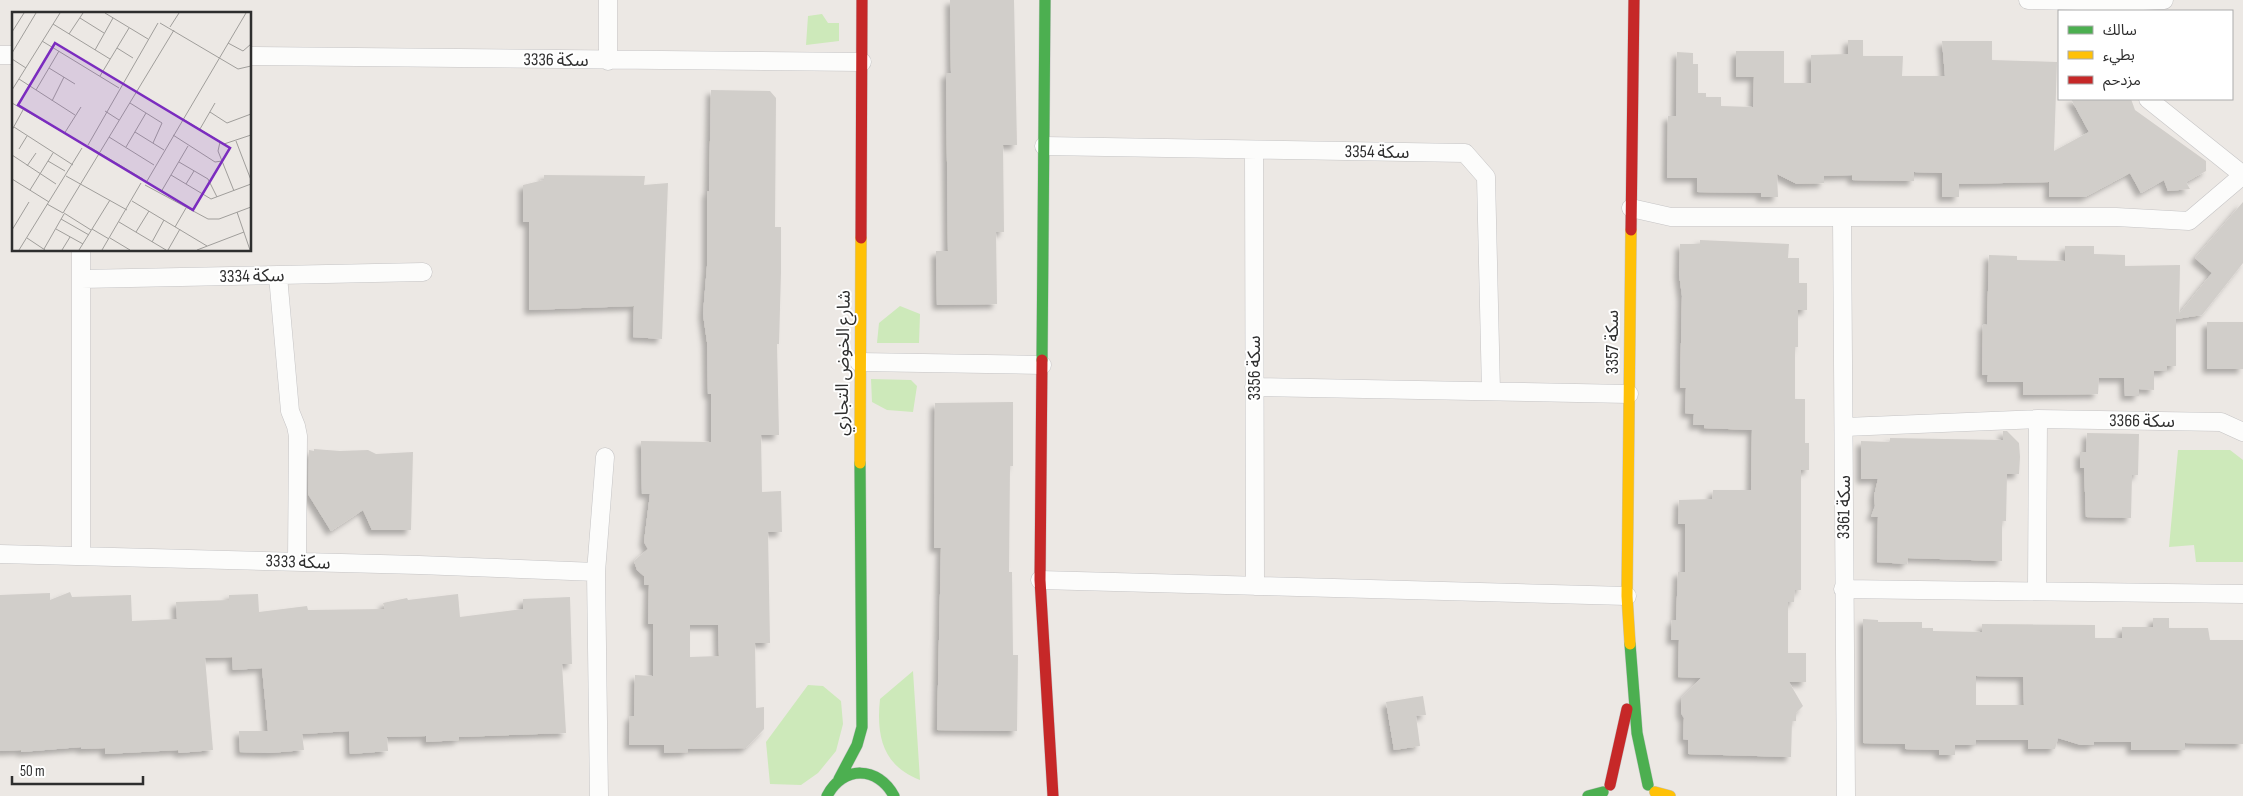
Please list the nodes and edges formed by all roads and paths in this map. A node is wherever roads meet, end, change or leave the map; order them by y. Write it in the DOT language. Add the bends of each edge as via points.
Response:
graph roads {
  1 [pos="608,0"];
  2 [pos="862,0"];
  3 [pos="1045,0"];
  4 [pos="1634,0"];
  5 [pos="2028,0"];
  6 [pos="2164,0"];
  7 [pos="2122,6"];
  8 [pos="251,56"];
  9 [pos="608,61"];
  10 [pos="862,62"];
  11 [pos="2149,100"];
  12 [pos="1044,146"];
  13 [pos="1254,150"];
  14 [pos="2243,175"];
  15 [pos="1630,208"];
  16 [pos="1842,217"];
  17 [pos="81,251"];
  18 [pos="422,272"];
  19 [pos="278,276"];
  20 [pos="81,279"];
  21 [pos="859,362"];
  22 [pos="1042,365"];
  23 [pos="1254,388"];
  24 [pos="1491,391"];
  25 [pos="1629,394"];
  26 [pos="2038,419"];
  27 [pos="1846,427"];
  28 [pos="2243,432"];
  29 [pos="605,457"];
  30 [pos="0,554"];
  31 [pos="80,555"];
  32 [pos="297,562"];
  33 [pos="596,572"];
  34 [pos="1040,580"];
  35 [pos="1255,586"];
  36 [pos="1843,589"];
  37 [pos="2037,590"];
  38 [pos="2243,594"];
  39 [pos="1627,596"];
  40 [pos="1632,685"];
  41 [pos="862,727"];
  42 [pos="869,746"];
  43 [pos="876,765"];
  44 [pos="839,779"];
  45 [pos="886,783"];
  46 [pos="1604,791"];
  47 [pos="1653,791"];
  48 [pos="896,795"];
  49 [pos="599,796"];
  50 [pos="826,796"];
  51 [pos="1053,796"];
  52 [pos="1588,796"];
  53 [pos="1670,796"];
  54 [pos="1846,796"];
  1 -- 9 [label="street"];
  2 -- 10 [label="street, شارع الخوض التجاري"];
  3 -- 12 [label="street"];
  4 -- 15 [label="street, سكة 3357"];
  5 -- 7 [label="street"];
  6 -- 7 [label="street"];
  8 -- 9 [label="street, سكة 3336"];
  9 -- 10 [label="street, سكة 3336"];
  10 -- 21 [label="street, شارع الخوض التجاري"];
  11 -- 14 [label="street"];
  12 -- 13 [label="street, سكة 3354"];
  12 -- 22 [label="street"];
  13 -- 23 [label="street, سكة 3356"];
  13 -- 24 [label="street, سكة 3354" via="1464,153 1486,177"];
  14 -- 16 [label="street" via="2189,221 2116,217"];
  15 -- 16 [label="street" via="1671,217"];
  15 -- 25 [label="street, سكة 3357"];
  16 -- 27 [label="street, سكة 3361"];
  17 -- 20 [label="street"];
  18 -- 19 [label="street, سكة 3334"];
  19 -- 20 [label="street, سكة 3334"];
  19 -- 32 [label="street" via="290,411 298,436"];
  20 -- 31 [label="street"];
  21 -- 22 [label="street"];
  21 -- 41 [label="street, شارع الخوض التجاري"];
  22 -- 34 [label="street"];
  23 -- 24 [label="street"];
  23 -- 35 [label="street, سكة 3356"];
  24 -- 25 [label="street"];
  25 -- 39 [label="street, سكة 3357"];
  26 -- 27 [label="street, سكة 3366"];
  26 -- 28 [label="street, سكة 3366" via="2221,422"];
  26 -- 37 [label="street"];
  27 -- 36 [label="street, سكة 3361"];
  29 -- 33 [label="street"];
  30 -- 31 [label="street, سكة 3333"];
  31 -- 32 [label="street, سكة 3333"];
  32 -- 33 [label="street, سكة 3333"];
  33 -- 49 [label="street"];
  34 -- 35 [label="street"];
  34 -- 51 [label="street"];
  35 -- 39 [label="street"];
  36 -- 37 [label="street"];
  36 -- 54 [label="street, سكة 3361"];
  37 -- 38 [label="street"];
  39 -- 40 [label="street, سكة 3357"];
  40 -- 46 [label="street, سكة 3357" via="1617,761"];
  40 -- 47 [label="street, سكة 3357" via="1637,733"];
  41 -- 42 [label="street, شارع الخوض التجاري"];
  41 -- 44 [label="street, شارع الخوض التجاري"];
  43 -- 45 [label="street"];
  44 -- 45 [label="street" via="864,773"];
  44 -- 50 [label="street, شارع الخوض التجاري"];
  45 -- 48 [label="street"];
  46 -- 47 [label="street" via="1629,780"];
  46 -- 52 [label="street"];
  47 -- 53 [label="street"];
}
